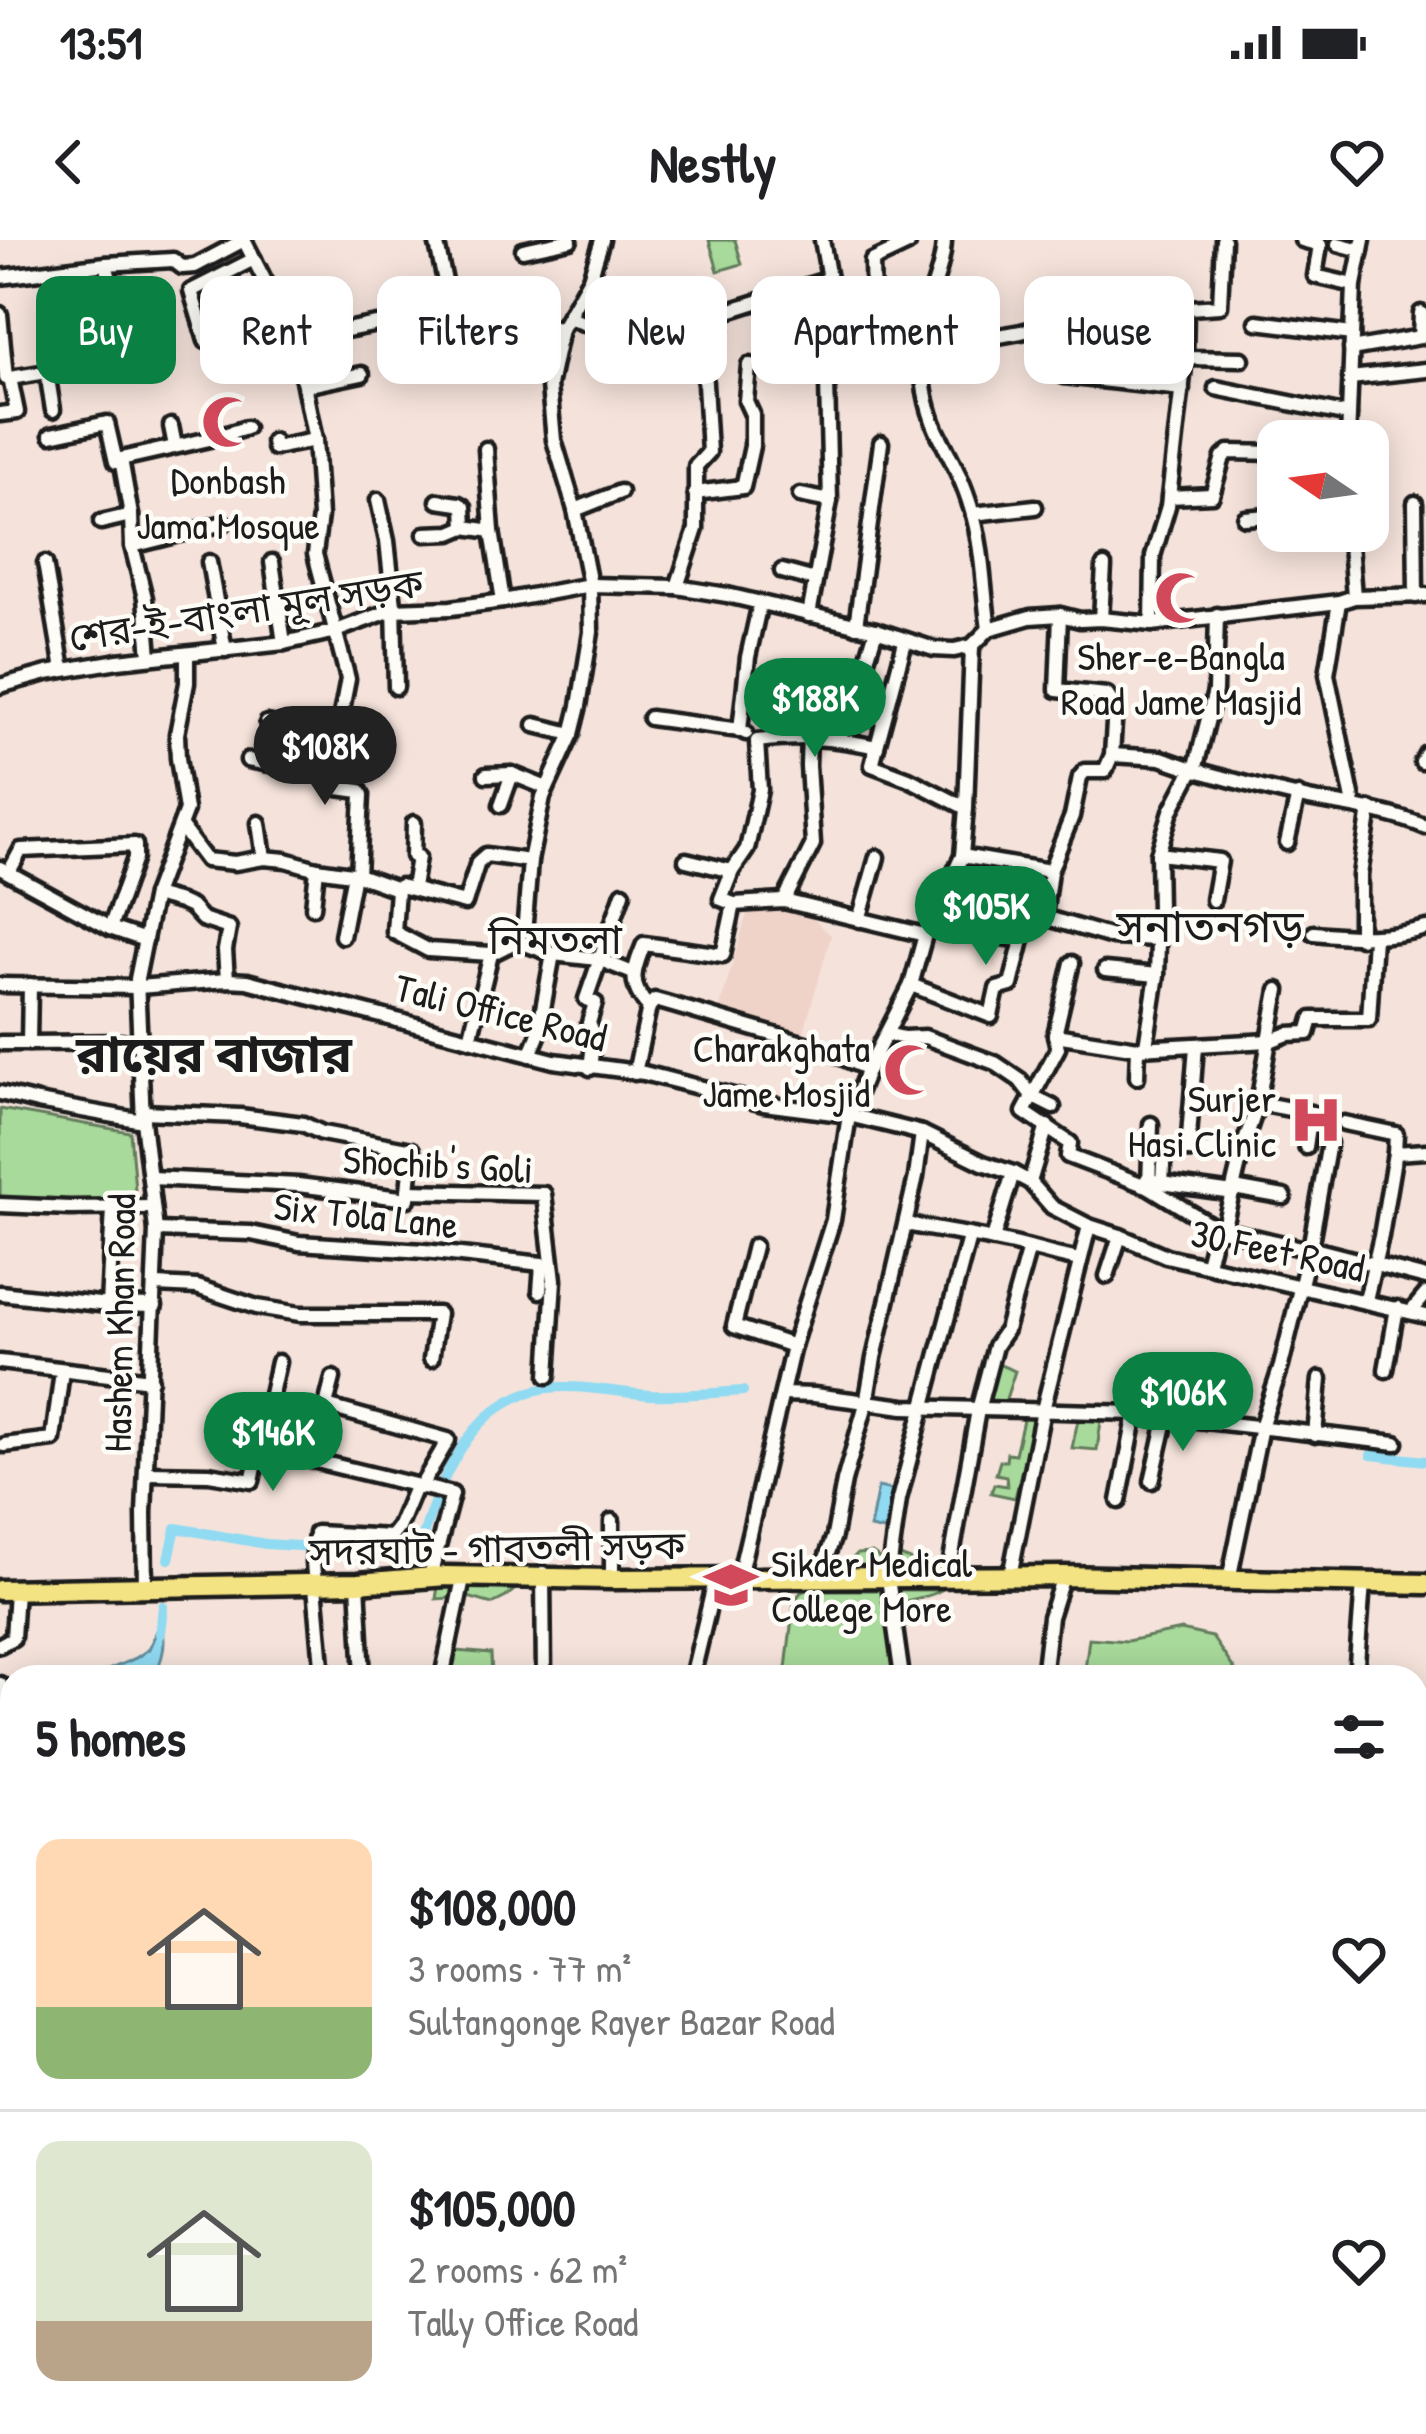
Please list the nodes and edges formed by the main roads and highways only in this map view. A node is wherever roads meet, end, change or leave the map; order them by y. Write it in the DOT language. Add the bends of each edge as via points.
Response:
graph roads {
  1 [pos="1426,1584"];
  2 [pos="8,1590"];
  1 -- 2 [label="highway, সদরঘাট - গাবতলী সড়ক" via="543,1574 358,1583 314,1573"];
}
